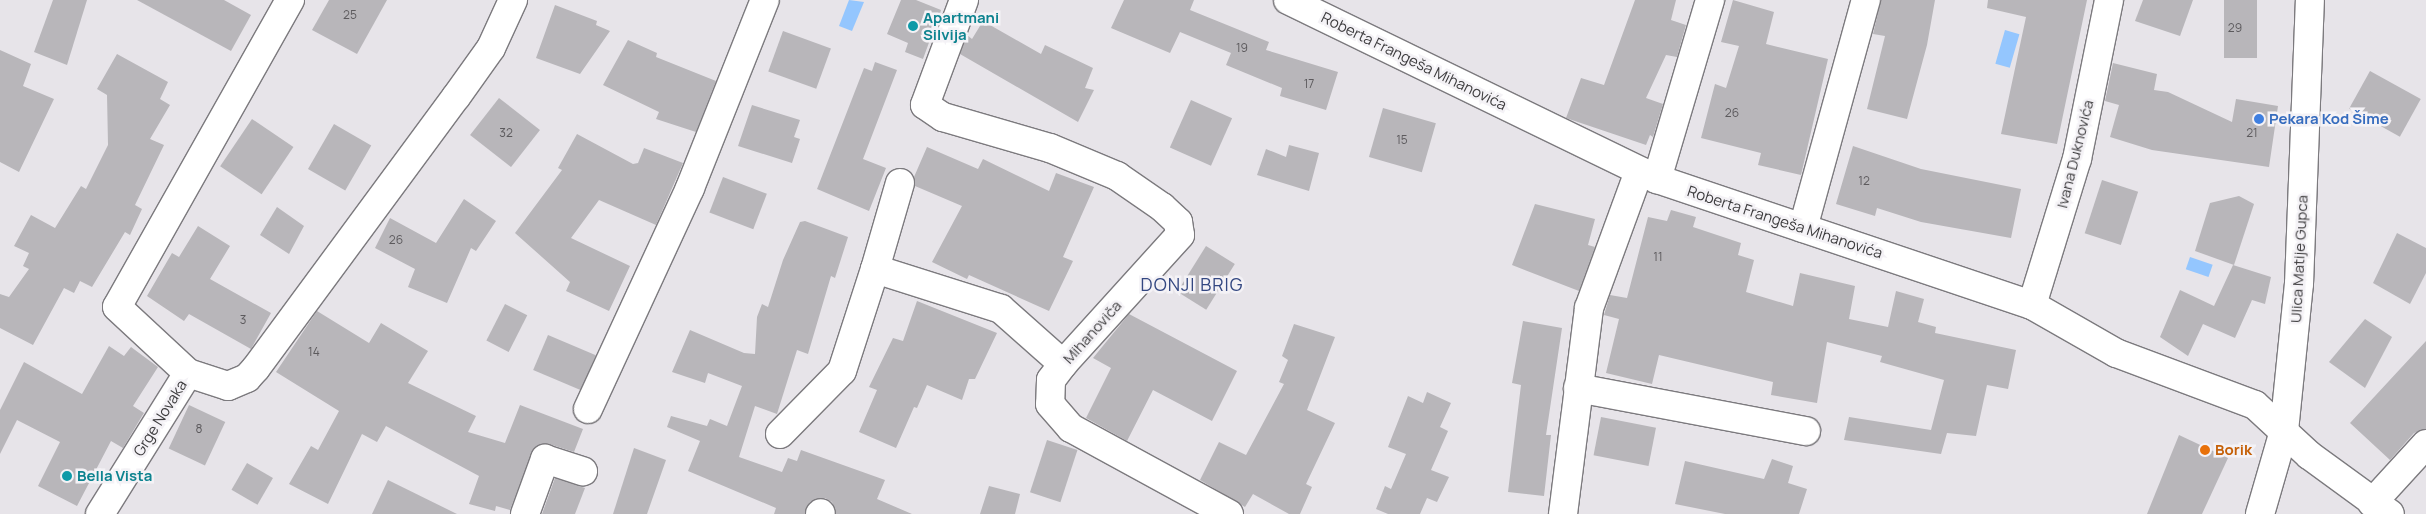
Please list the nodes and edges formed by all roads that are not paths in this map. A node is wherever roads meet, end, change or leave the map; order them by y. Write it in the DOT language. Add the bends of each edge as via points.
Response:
graph roads {
  1 [pos="290,0"];
  2 [pos="513,0"];
  3 [pos="765,0"];
  4 [pos="964,0"];
  5 [pos="1288,0"];
  6 [pos="1710,0"];
  7 [pos="1866,0"];
  8 [pos="2109,0"];
  9 [pos="2310,0"];
  10 [pos="1648,175"];
  11 [pos="900,183"];
  12 [pos="1803,228"];
  13 [pos="875,269"];
  14 [pos="2032,305"];
  15 [pos="1062,364"];
  16 [pos="188,373"];
  17 [pos="1578,388"];
  18 [pos="588,409"];
  19 [pos="1806,431"];
  20 [pos="2284,431"];
  21 [pos="780,434"];
  22 [pos="2426,444"];
  23 [pos="582,471"];
  24 [pos="2381,508"];
  25 [pos="100,514"];
  26 [pos="525,514"];
  27 [pos="1229,514"];
  28 [pos="1564,514"];
  29 [pos="2260,514"];
  1 -- 16 [label="street" via="117,307"];
  2 -- 16 [label="street" via="490,48 252,373 237,384 228,386"];
  3 -- 18 [label="street" via="690,188"];
  4 -- 15 [label="street, Mihanoviča" via="923,112 1050,148 1117,176 1178,222 1180,235"];
  5 -- 10 [label="street, Roberta Frangeša Mihanovića"];
  6 -- 10 [label="street"];
  7 -- 12 [label="street"];
  8 -- 14 [label="street, Ivana Duknovića" via="2077,159"];
  9 -- 20 [label="street, Ulica Matije Gupca" via="2299,284"];
  10 -- 12 [label="street, Roberta Frangeša Mihanovića"];
  10 -- 17 [label="street" via="1589,308"];
  11 -- 13 [label="street"];
  12 -- 14 [label="street, Roberta Frangeša Mihanovića"];
  13 -- 15 [label="street" via="1001,309"];
  13 -- 21 [label="street" via="842,371"];
  14 -- 20 [label="street, Roberta Frangeša Mihanovića" via="2116,353 2255,405"];
  15 -- 27 [label="street, Mihanoviča" via="1051,380 1050,404 1071,428"];
  16 -- 25 [label="street, Grge Novaka"];
  17 -- 19 [label="street"];
  17 -- 28 [label="street"];
  20 -- 24 [label="street, Roberta Frangeša Mihanovića" via="2309,456"];
  20 -- 29 [label="street, Ulica Matije Gupca"];
  22 -- 24 [label="street"];
  23 -- 26 [label="street" via="545,459"];
}
